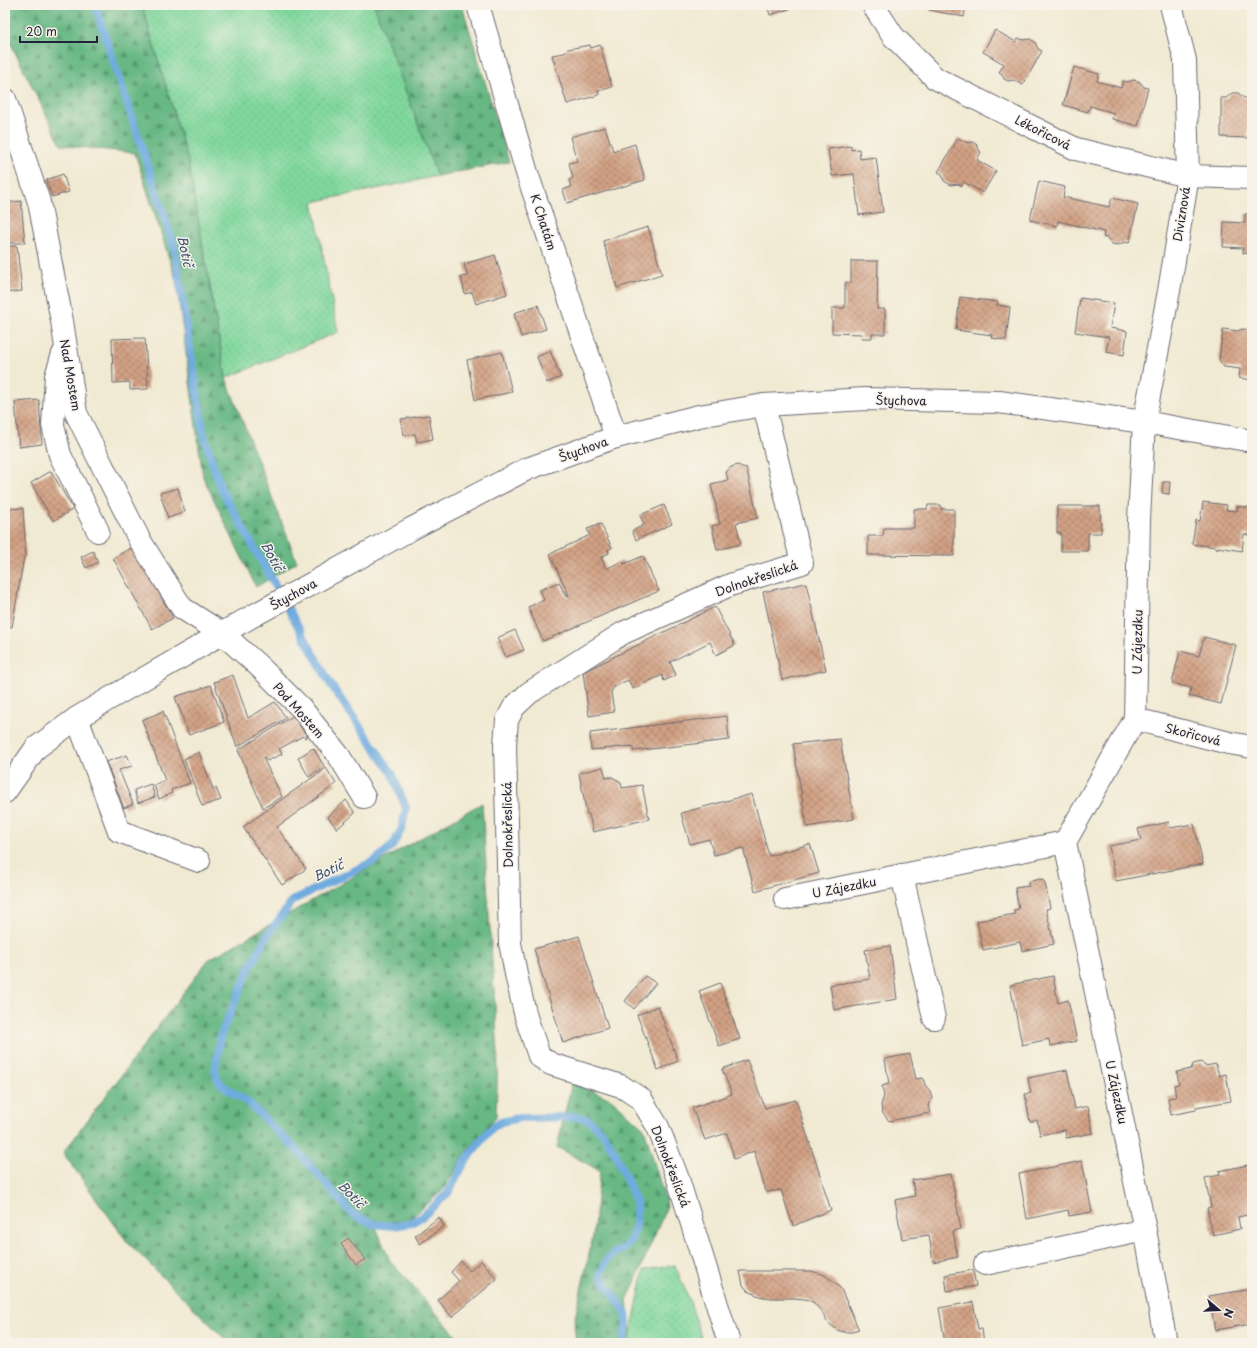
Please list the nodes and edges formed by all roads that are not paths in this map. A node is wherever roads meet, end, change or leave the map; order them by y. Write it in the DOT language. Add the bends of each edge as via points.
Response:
graph roads {
  1 [pos="478,5"];
  2 [pos="873,5"];
  3 [pos="1171,5"];
  4 [pos="5,99"];
  5 [pos="1188,176"];
  6 [pos="1252,178"];
  7 [pos="66,346"];
  8 [pos="764,405"];
  9 [pos="1144,422"];
  10 [pos="616,437"];
  11 [pos="1252,441"];
  12 [pos="98,531"];
  13 [pos="232,628"];
  14 [pos="76,718"];
  15 [pos="1135,719"];
  16 [pos="1252,747"];
  17 [pos="5,792"];
  18 [pos="364,798"];
  19 [pos="1065,842"];
  20 [pos="199,861"];
  21 [pos="902,875"];
  22 [pos="785,898"];
  23 [pos="934,1018"];
  24 [pos="1146,1230"];
  25 [pos="985,1264"];
  26 [pos="729,1343"];
  27 [pos="1166,1343"];
  1 -- 10 [label="street, K Chatám" via="527,173"];
  2 -- 5 [label="street, Lékořicová" via="894,36 935,78 1076,149"];
  3 -- 5 [label="street, Diviznová" via="1185,60"];
  4 -- 7 [label="street, Nad Mostem" via="39,202"];
  5 -- 6 [label="street, Lékořicová"];
  5 -- 9 [label="street, Diviznová"];
  7 -- 12 [label="street" via="56,376 53,425 60,455"];
  7 -- 13 [label="street, Nad Mostem" via="76,413 139,539 182,608"];
  8 -- 9 [label="street, Štychova" via="865,399 999,402"];
  8 -- 10 [label="street, Štychova" via="699,416"];
  8 -- 26 [label="street, Dolnokřeslická" via="802,563 730,585 623,633 529,693 514,707 507,720 505,745 510,943 526,1017 540,1056 551,1064 621,1086 641,1099 658,1127 678,1179"];
  9 -- 11 [label="street, Štychova"];
  9 -- 15 [label="street, U Zájezdku" via="1139,520"];
  10 -- 13 [label="street, Štychova" via="528,469 411,529"];
  13 -- 14 [label="street, Štychova"];
  13 -- 18 [label="street, Pod Mostem" via="261,668 300,708 338,756"];
  14 -- 17 [label="street, Štychova" via="36,748"];
  14 -- 20 [label="street" via="119,831"];
  15 -- 16 [label="street, Skořicová"];
  15 -- 19 [label="street, U Zájezdku"];
  19 -- 21 [label="street, U Zájezdku"];
  19 -- 24 [label="street, U Zájezdku"];
  21 -- 22 [label="street, U Zájezdku"];
  21 -- 23 [label="street"];
  24 -- 25 [label="street"];
  24 -- 27 [label="street, U Zájezdku"];
}
